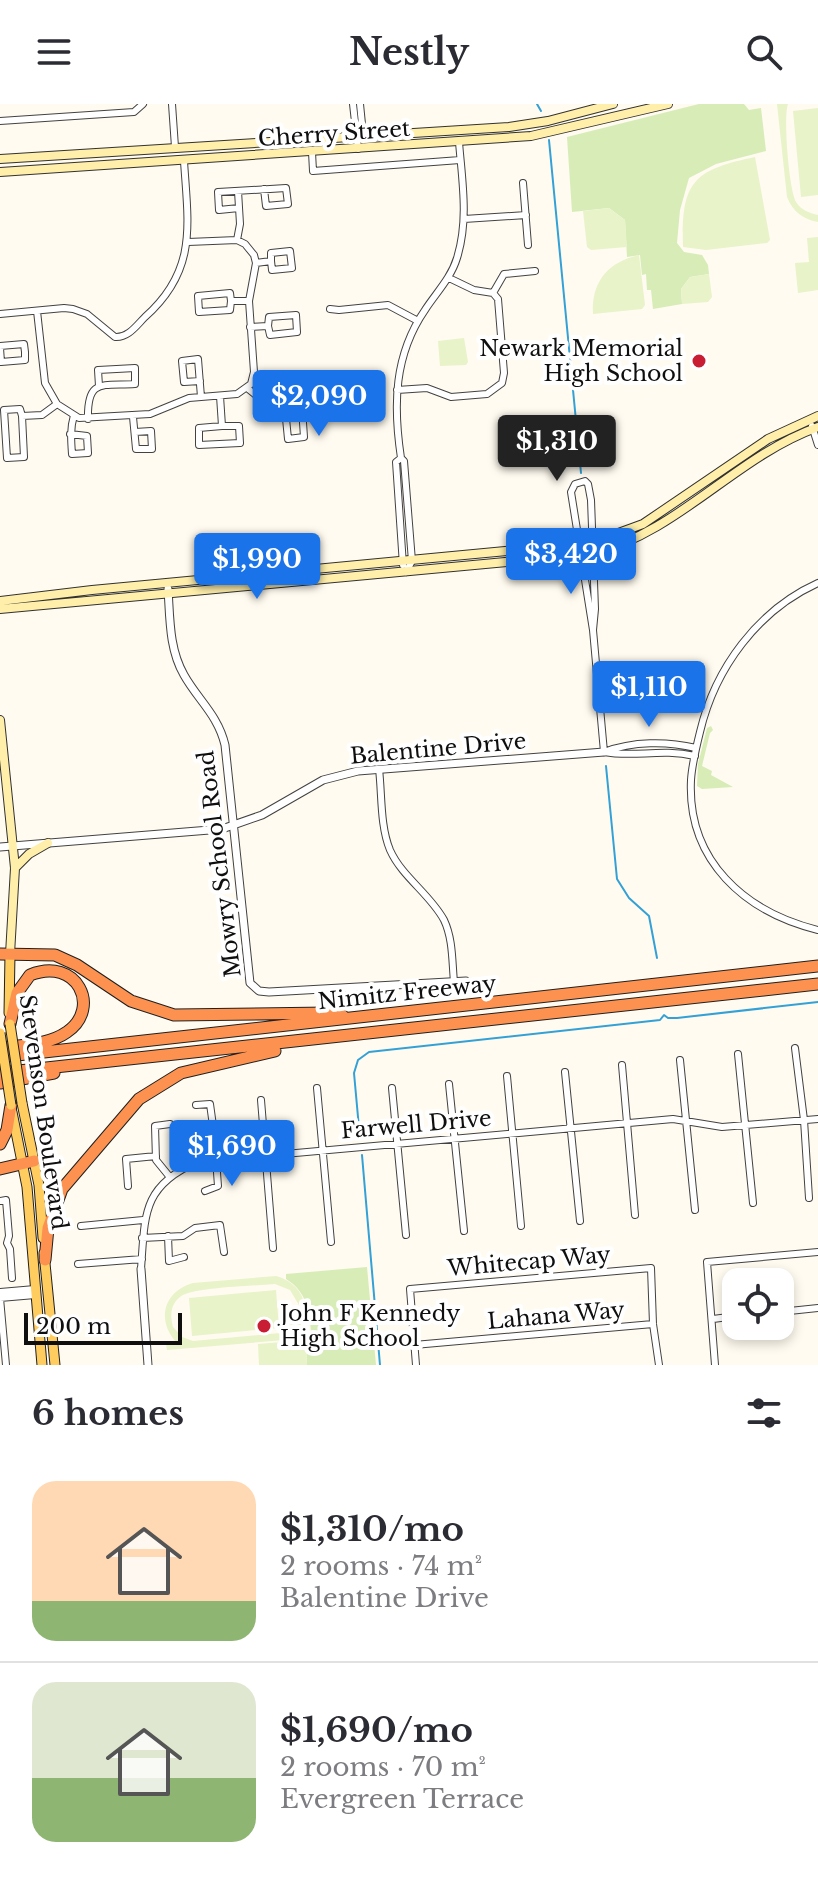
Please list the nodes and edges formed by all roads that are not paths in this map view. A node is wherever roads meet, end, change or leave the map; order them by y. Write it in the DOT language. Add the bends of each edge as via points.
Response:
graph roads {
  1 [pos="143,104"];
  2 [pos="172,104"];
  3 [pos="353,104"];
  4 [pos="360,104"];
  5 [pos="613,104"];
  6 [pos="668,104"];
  7 [pos="0,121"];
  8 [pos="509,127"];
  9 [pos="357,133"];
  10 [pos="459,142"];
  11 [pos="175,147"];
  12 [pos="358,149"];
  13 [pos="312,152"];
  14 [pos="0,159"];
  15 [pos="460,160"];
  16 [pos="163,161"];
  17 [pos="184,161"];
  18 [pos="0,172"];
  19 [pos="523,183"];
  20 [pos="264,189"];
  21 [pos="238,191"];
  22 [pos="239,208"];
  23 [pos="526,215"];
  24 [pos="464,219"];
  25 [pos="237,240"];
  26 [pos="188,242"];
  27 [pos="528,245"];
  28 [pos="271,261"];
  29 [pos="256,263"];
  30 [pos="535,271"];
  31 [pos="449,278"];
  32 [pos="493,293"];
  33 [pos="231,301"];
  34 [pos="249,301"];
  35 [pos="330,309"];
  36 [pos="37,311"];
  37 [pos="0,314"];
  38 [pos="418,321"];
  39 [pos="268,326"];
  40 [pos="250,327"];
  41 [pos="0,347"];
  42 [pos="41,350"];
  43 [pos="25,352"];
  44 [pos="200,381"];
  45 [pos="99,386"];
  46 [pos="247,388"];
  47 [pos="397,390"];
  48 [pos="220,396"];
  49 [pos="201,397"];
  50 [pos="284,398"];
  51 [pos="57,404"];
  52 [pos="74,415"];
  53 [pos="22,416"];
  54 [pos="133,417"];
  55 [pos="88,419"];
  56 [pos="815,421"];
  57 [pos="222,426"];
  58 [pos="135,432"];
  59 [pos="70,434"];
  60 [pos="818,445"];
  61 [pos="591,543"];
  62 [pos="579,545"];
  63 [pos="592,554"];
  64 [pos="580,556"];
  65 [pos="407,561"];
  66 [pos="406,572"];
  67 [pos="167,583"];
  68 [pos="818,583"];
  69 [pos="168,593"];
  70 [pos="0,594"];
  71 [pos="19,599"];
  72 [pos="0,601"];
  73 [pos="0,609"];
  74 [pos="593,630"];
  75 [pos="0,720"];
  76 [pos="604,752"];
  77 [pos="696,752"];
  78 [pos="379,769"];
  79 [pos="233,826"];
  80 [pos="48,843"];
  81 [pos="13,846"];
  82 [pos="0,847"];
  83 [pos="15,868"];
  84 [pos="818,930"];
  85 [pos="5,954"];
  86 [pos="814,966"];
  87 [pos="466,981"];
  88 [pos="454,982"];
  89 [pos="818,984"];
  90 [pos="351,1018"];
  91 [pos="10,1024"];
  92 [pos="0,1033"];
  93 [pos="298,1043"];
  94 [pos="0,1048"];
  95 [pos="795,1048"];
  96 [pos="738,1054"];
  97 [pos="0,1057"];
  98 [pos="680,1060"];
  99 [pos="95,1063"];
  100 [pos="622,1065"];
  101 [pos="565,1072"];
  102 [pos="0,1073"];
  103 [pos="507,1076"];
  104 [pos="0,1083"];
  105 [pos="449,1084"];
  106 [pos="317,1088"];
  107 [pos="392,1088"];
  108 [pos="261,1100"];
  109 [pos="16,1104"];
  110 [pos="196,1105"];
  111 [pos="818,1119"];
  112 [pos="686,1120"];
  113 [pos="804,1120"];
  114 [pos="628,1123"];
  115 [pos="170,1124"];
  116 [pos="746,1126"];
  117 [pos="571,1128"];
  118 [pos="512,1133"];
  119 [pos="454,1139"];
  120 [pos="398,1143"];
  121 [pos="0,1144"];
  122 [pos="323,1150"];
  123 [pos="265,1155"];
  124 [pos="156,1156"];
  125 [pos="216,1159"];
  126 [pos="197,1162"];
  127 [pos="29,1163"];
  128 [pos="0,1169"];
  129 [pos="169,1176"];
  130 [pos="128,1186"];
  131 [pos="205,1191"];
  132 [pos="809,1198"];
  133 [pos="3,1200"];
  134 [pos="753,1203"];
  135 [pos="695,1210"];
  136 [pos="635,1215"];
  137 [pos="143,1220"];
  138 [pos="580,1221"];
  139 [pos="81,1226"];
  140 [pos="521,1226"];
  141 [pos="464,1231"];
  142 [pos="406,1235"];
  143 [pos="168,1236"];
  144 [pos="142,1238"];
  145 [pos="331,1242"];
  146 [pos="3,1243"];
  147 [pos="273,1248"];
  148 [pos="224,1252"];
  149 [pos="818,1252"];
  150 [pos="184,1257"];
  151 [pos="142,1259"];
  152 [pos="45,1260"];
  153 [pos="78,1264"];
  154 [pos="141,1269"];
  155 [pos="12,1278"];
  156 [pos="0,1292"];
  157 [pos="35,1292"];
  158 [pos="0,1298"];
  159 [pos="818,1308"];
  160 [pos="794,1311"];
  161 [pos="722,1318"];
  162 [pos="713,1319"];
  163 [pos="653,1324"];
  164 [pos="414,1345"];
  165 [pos="6,1365"];
  166 [pos="42,1365"];
  167 [pos="55,1365"];
  168 [pos="148,1365"];
  169 [pos="416,1365"];
  170 [pos="659,1365"];
  171 [pos="715,1365"];
  1 -- 7 [label="street" via="134,112"];
  2 -- 11 [label="street"];
  3 -- 9 [label="street"];
  4 -- 9 [label="street" via="362,124"];
  5 -- 8 [label="main road, Cherry Street"];
  6 -- 10 [label="main road, Cherry Street" via="550,133"];
  8 -- 9 [label="main road, Cherry Street"];
  8 -- 10 [label="main road" via="503,133 470,135"];
  9 -- 11 [label="main road, Cherry Street"];
  9 -- 12 [label="street"];
  10 -- 12 [label="main road, Cherry Street"];
  10 -- 15 [label="street"];
  11 -- 14 [label="main road, Cherry Street"];
  11 -- 16 [label="main road"];
  12 -- 13 [label="main road, Cherry Street"];
  13 -- 15 [label="street" via="313,171"];
  13 -- 17 [label="main road, Cherry Street"];
  15 -- 24 [label="street"];
  16 -- 17 [label="main road, Cherry Street"];
  16 -- 18 [label="main road, Cherry Street"];
  17 -- 26 [label="street"];
  19 -- 23 [label="street"];
  20 -- 20 [label="street" via="266,206 288,204 286,188"];
  20 -- 21 [label="street"];
  21 -- 22 [label="street"];
  21 -- 22 [label="street" via="218,192 219,210"];
  22 -- 25 [label="street"];
  23 -- 24 [label="street"];
  23 -- 27 [label="street"];
  24 -- 31 [label="street"];
  25 -- 26 [label="street"];
  25 -- 29 [label="street" via="251,249"];
  26 -- 36 [label="street" via="166,296 127,334 119,337 73,309"];
  28 -- 29 [label="street"];
  29 -- 34 [label="street"];
  30 -- 32 [label="street" via="504,274"];
  31 -- 32 [label="street"];
  31 -- 38 [label="street"];
  32 -- 47 [label="street" via="500,308 504,373 496,390 451,397 427,388"];
  33 -- 33 [label="street" via="230,293 198,296 199,312 230,310"];
  33 -- 34 [label="street"];
  34 -- 40 [label="street"];
  35 -- 38 [label="street" via="388,305"];
  36 -- 37 [label="street"];
  36 -- 42 [label="street"];
  38 -- 47 [label="street" via="399,365"];
  39 -- 39 [label="street" via="269,317 296,315 297,332 270,335"];
  39 -- 40 [label="street"];
  40 -- 46 [label="street" via="254,372"];
  41 -- 43 [label="street" via="24,344"];
  41 -- 43 [label="street" via="1,362 25,360"];
  42 -- 43 [label="street"];
  42 -- 51 [label="street" via="45,383"];
  44 -- 49 [label="street"];
  45 -- 45 [label="street" via="135,384 135,368 98,370"];
  45 -- 55 [label="street" via="88,400"];
  46 -- 48 [label="street"];
  46 -- 50 [label="street" via="262,400"];
  47 -- 65 [label="street"];
  48 -- 49 [label="street"];
  48 -- 57 [label="street"];
  49 -- 54 [label="street"];
  50 -- 50 [label="street" via="288,439 304,437 300,379 283,380"];
  51 -- 52 [label="street"];
  51 -- 53 [label="street" via="42,415"];
  52 -- 55 [label="street"];
  52 -- 59 [label="street"];
  53 -- 53 [label="street" via="24,457 7,458 4,410 20,409"];
  54 -- 55 [label="street"];
  54 -- 58 [label="street"];
  56 -- 60 [label="street"];
  56 -- 61 [label="main road" via="758,446 650,520"];
  56 -- 63 [label="main road" via="656,529"];
  57 -- 57 [label="street" via="199,428 199,445 240,443 239,426"];
  61 -- 62 [label="main road"];
  61 -- 62 [label="street" via="590,489 585,481 571,492"];
  61 -- 63 [label="street"];
  62 -- 64 [label="street"];
  62 -- 65 [label="main road"];
  63 -- 64 [label="main road"];
  63 -- 74 [label="street"];
  64 -- 66 [label="main road"];
  64 -- 74 [label="street"];
  65 -- 66 [label="street"];
  65 -- 67 [label="main road"];
  66 -- 69 [label="main road"];
  67 -- 69 [label="street, Mowry School Road"];
  67 -- 71 [label="main road"];
  68 -- 77 [label="street" via="776,608 738,649 712,695"];
  69 -- 73 [label="main road"];
  69 -- 79 [label="street, Mowry School Road" via="180,667 222,736"];
  70 -- 71 [label="main road"];
  71 -- 72 [label="main road"];
  74 -- 76 [label="street"];
  75 -- 81 [label="main road, Stevenson Boulevard"];
  76 -- 77 [label="street, Balentine Drive" via="666,742"];
  76 -- 78 [label="street, Balentine Drive"];
  77 -- 84 [label="street" via="691,780 694,815 715,867 758,906"];
  78 -- 79 [label="street, Balentine Drive" via="323,780"];
  78 -- 88 [label="street" via="388,845 445,923"];
  79 -- 80 [label="street, Balentine Drive"];
  79 -- 88 [label="street, Mowry School Road" via="247,973 255,989"];
  80 -- 81 [label="street, Balentine Drive"];
  80 -- 83 [label="main road"];
  81 -- 82 [label="street, Balentine Drive"];
  81 -- 83 [label="main road, Stevenson Boulevard"];
  83 -- 85 [label="main road, Stevenson Boulevard"];
  85 -- 90 [label="highway" via="55,955 131,1001 174,1015 328,1013"];
  85 -- 91 [label="main road, Stevenson Boulevard"];
  86 -- 90 [label="highway, Nimitz Freeway"];
  87 -- 88 [label="street, Mowry School Road"];
  89 -- 93 [label="highway, Nimitz Freeway"];
  90 -- 97 [label="highway, Nimitz Freeway"];
  91 -- 94 [label="highway" via="17,993 30,975 54,969 80,989 82,1014 66,1032"];
  91 -- 109 [label="main road, Stevenson Boulevard, bridge"];
  92 -- 109 [label="main road, Stevenson Boulevard, bridge"];
  93 -- 99 [label="highway, Nimitz Freeway"];
  93 -- 152 [label="highway" via="181,1073 139,1099 61,1190 48,1228"];
  95 -- 113 [label="street"];
  96 -- 116 [label="street"];
  98 -- 112 [label="street"];
  99 -- 102 [label="highway, Nimitz Freeway"];
  99 -- 104 [label="highway"];
  100 -- 114 [label="street"];
  101 -- 117 [label="street"];
  103 -- 118 [label="street"];
  105 -- 119 [label="street"];
  106 -- 122 [label="street"];
  107 -- 120 [label="street"];
  108 -- 123 [label="street"];
  109 -- 121 [label="highway"];
  109 -- 127 [label="main road, Stevenson Boulevard"];
  110 -- 126 [label="street" via="210,1104 214,1133 193,1135"];
  111 -- 113 [label="street, Farwell Drive"];
  112 -- 114 [label="street, Farwell Drive"];
  112 -- 116 [label="street, Farwell Drive"];
  112 -- 135 [label="street"];
  113 -- 116 [label="street, Farwell Drive"];
  113 -- 132 [label="street"];
  114 -- 117 [label="street, Farwell Drive"];
  114 -- 136 [label="street"];
  115 -- 124 [label="street" via="155,1126"];
  116 -- 134 [label="street"];
  117 -- 118 [label="street, Farwell Drive"];
  117 -- 138 [label="street"];
  118 -- 119 [label="street, Farwell Drive"];
  118 -- 140 [label="street"];
  119 -- 120 [label="street, Farwell Drive"];
  119 -- 141 [label="street"];
  120 -- 122 [label="street, Farwell Drive"];
  120 -- 142 [label="street"];
  122 -- 123 [label="street, Farwell Drive"];
  122 -- 145 [label="street"];
  123 -- 125 [label="street, Farwell Drive"];
  123 -- 147 [label="street"];
  124 -- 129 [label="street"];
  124 -- 130 [label="street" via="126,1159"];
  125 -- 126 [label="street, Farwell Drive"];
  125 -- 131 [label="street" via="218,1186"];
  126 -- 129 [label="street, Farwell Drive"];
  127 -- 128 [label="highway"];
  127 -- 152 [label="main road, Stevenson Boulevard"];
  127 -- 157 [label="main road, Stevenson Boulevard"];
  129 -- 137 [label="street, Farwell Drive"];
  133 -- 146 [label="street" via="9,1236"];
  137 -- 139 [label="street"];
  137 -- 144 [label="street, Farwell Drive"];
  143 -- 144 [label="street"];
  143 -- 148 [label="street" via="220,1225"];
  143 -- 150 [label="street" via="169,1261"];
  144 -- 151 [label="street, Farwell Drive"];
  146 -- 155 [label="street" via="10,1249"];
  149 -- 162 [label="street" via="707,1262"];
  151 -- 153 [label="street"];
  151 -- 154 [label="street, Farwell Drive"];
  152 -- 167 [label="main road, Stevenson Boulevard"];
  154 -- 168 [label="street, Farwell Drive"];
  156 -- 157 [label="street"];
  157 -- 158 [label="street"];
  157 -- 166 [label="main road, Stevenson Boulevard"];
  158 -- 165 [label="street"];
  159 -- 160 [label="street"];
  161 -- 162 [label="street"];
  162 -- 171 [label="street"];
  163 -- 164 [label="street, Lahana Way"];
  163 -- 164 [label="street, Whitecap Way" via="651,1268 410,1289"];
  163 -- 170 [label="street"];
  164 -- 169 [label="street"];
}
